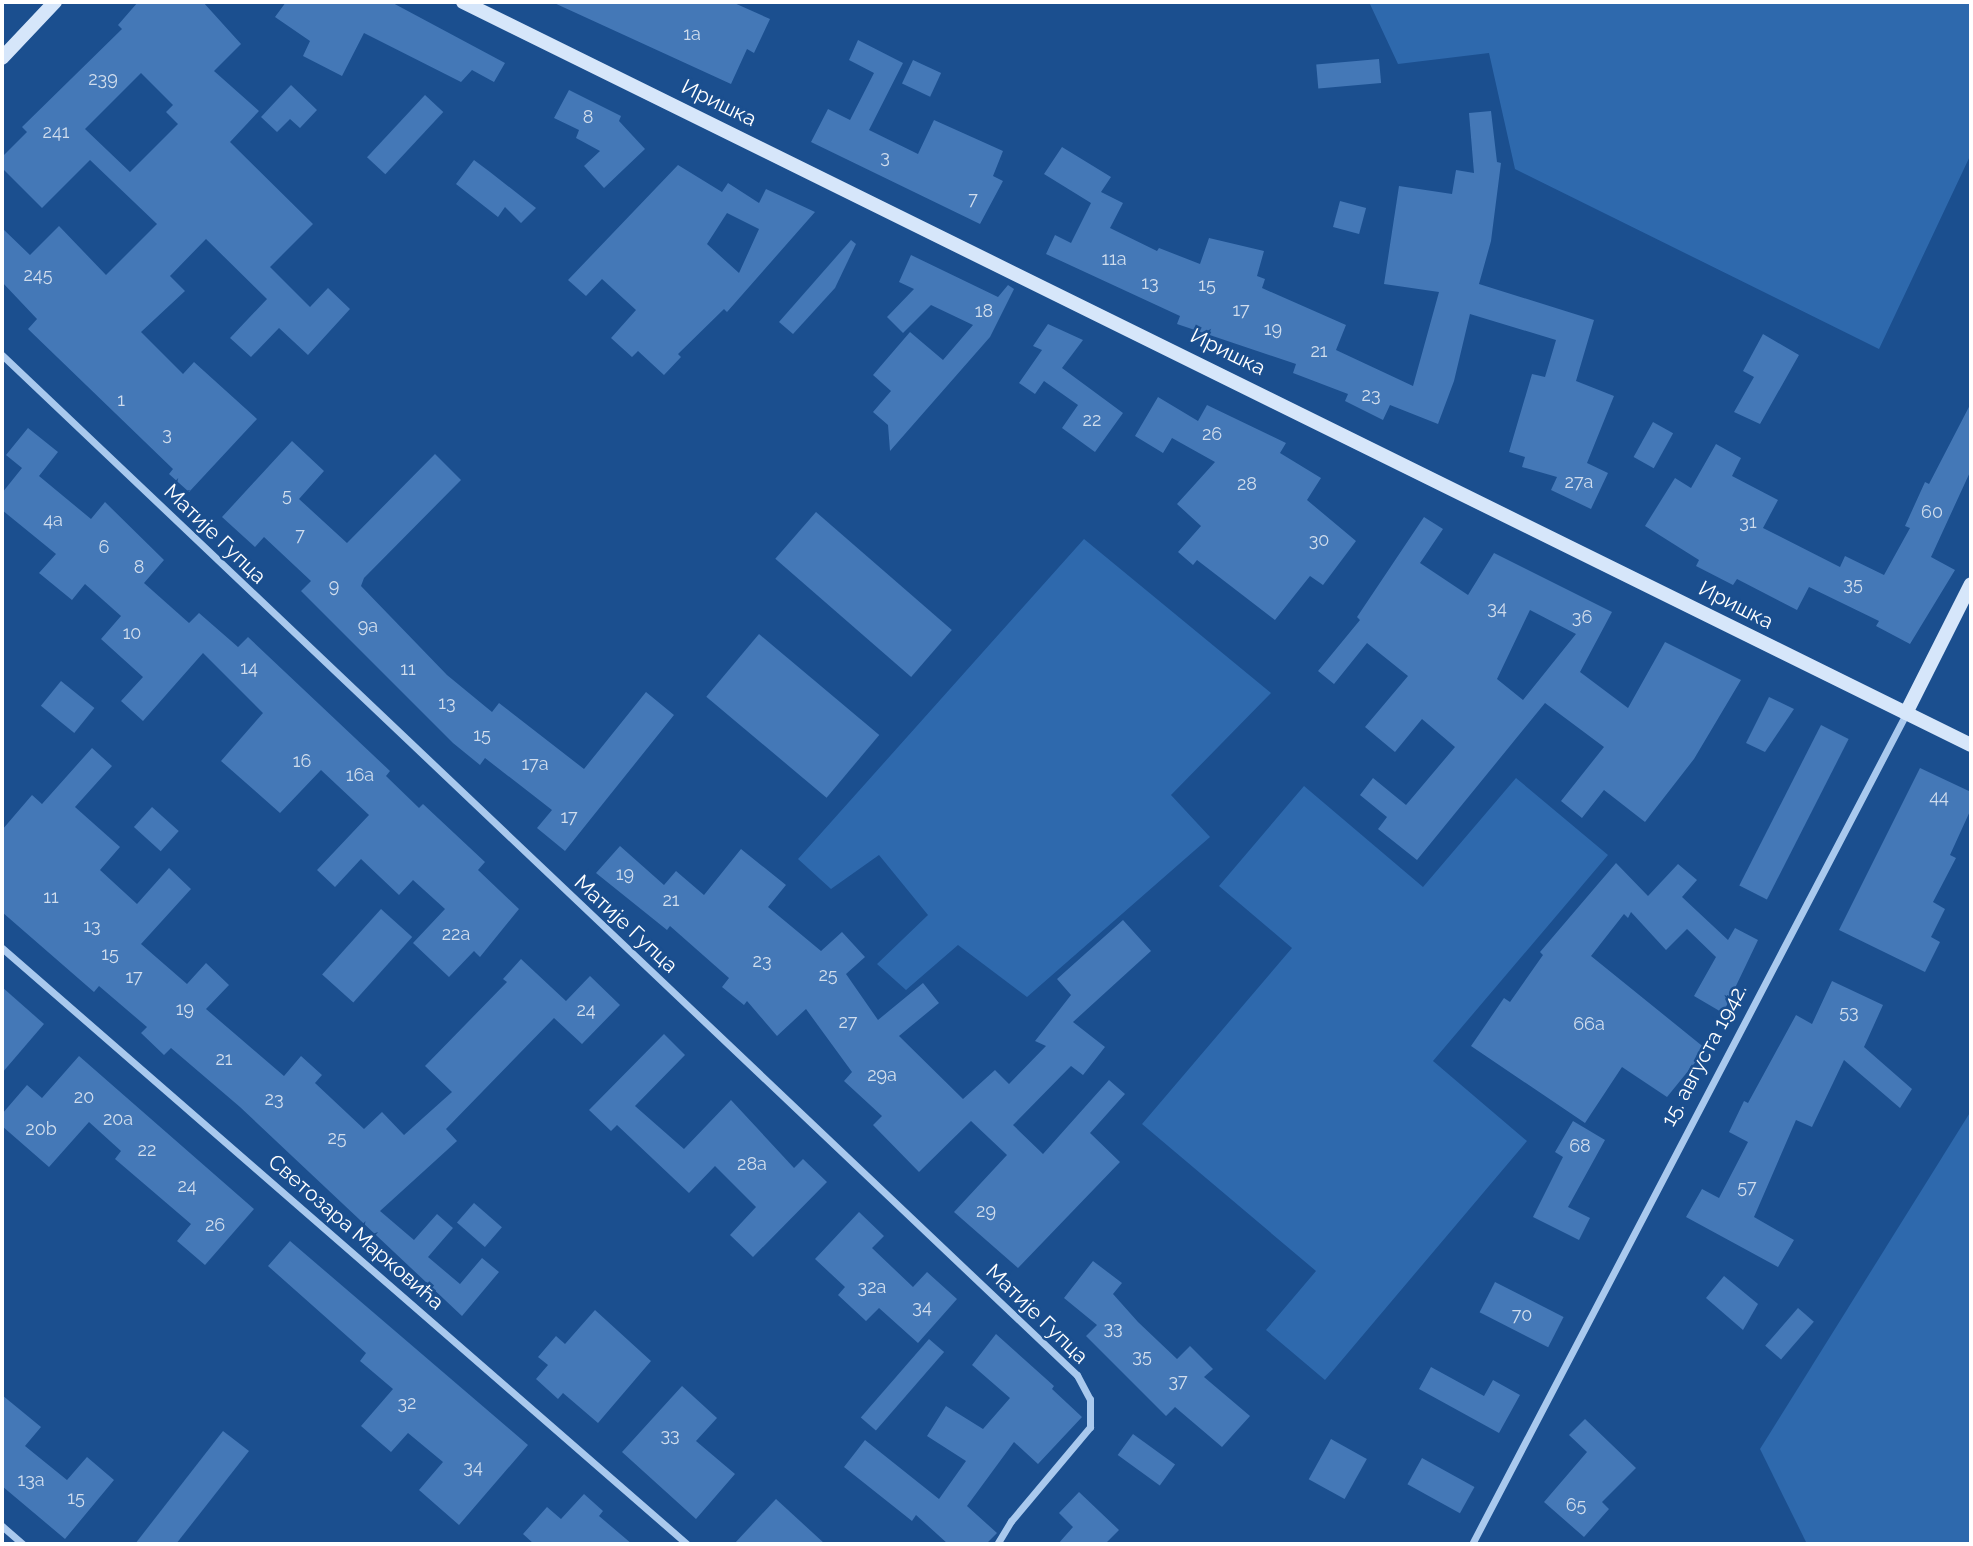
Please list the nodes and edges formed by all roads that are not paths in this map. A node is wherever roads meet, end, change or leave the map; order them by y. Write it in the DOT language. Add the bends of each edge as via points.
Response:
graph roads {
  1 [pos="55,2"];
  2 [pos="463,2"];
  3 [pos="2,58"];
  4 [pos="2,355"];
  5 [pos="1971,584"];
  6 [pos="1906,713"];
  7 [pos="1971,745"];
  8 [pos="2,948"];
  9 [pos="2,1526"];
  10 [pos="23,1544"];
  11 [pos="687,1544"];
  12 [pos="997,1544"];
  13 [pos="1472,1544"];
  1 -- 3 [label="street"];
  2 -- 6 [label="street, Иришка"];
  4 -- 12 [label="street, Матије Гупца" via="1077,1375 1090,1399 1090,1427"];
  5 -- 6 [label="street, 15. августа 1942."];
  6 -- 7 [label="street, Иришка"];
  6 -- 13 [label="street, 15. августа 1942."];
  8 -- 11 [label="street, Светозара Марковића"];
  9 -- 10 [label="street"];
}
